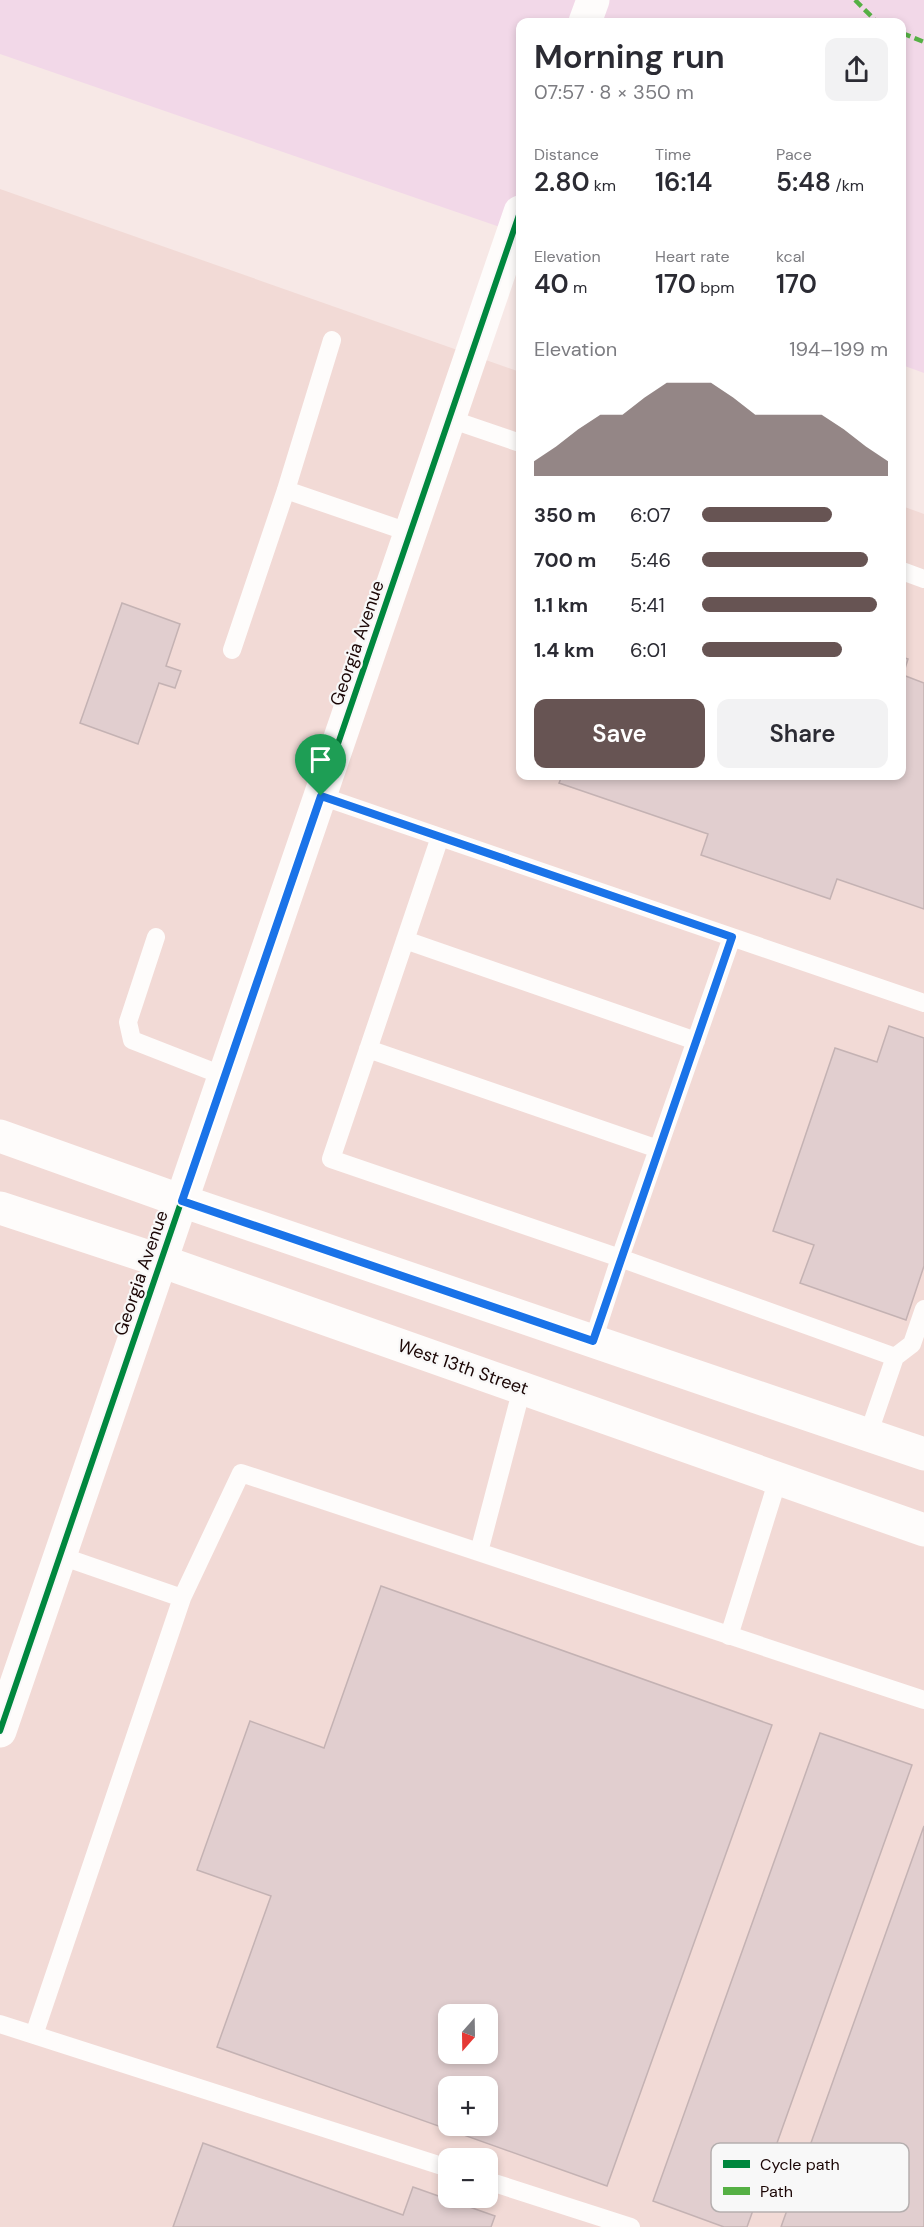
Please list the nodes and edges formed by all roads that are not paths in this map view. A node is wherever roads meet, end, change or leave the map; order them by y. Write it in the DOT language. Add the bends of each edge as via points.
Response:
graph roads {
  1 [pos="593,0"];
  2 [pos="586,18"];
  3 [pos="516,224"];
  4 [pos="333,340"];
  5 [pos="450,419"];
  6 [pos="516,442"];
  7 [pos="286,490"];
  8 [pos="411,534"];
  9 [pos="906,572"];
  10 [pos="924,579"];
  11 [pos="232,650"];
  12 [pos="321,796"];
  13 [pos="440,837"];
  14 [pos="156,937"];
  15 [pos="732,937"];
  16 [pos="405,940"];
  17 [pos="924,1003"];
  18 [pos="696,1041"];
  19 [pos="368,1049"];
  20 [pos="225,1076"];
  21 [pos="0,1136"];
  22 [pos="658,1149"];
  23 [pos="182,1201"];
  24 [pos="0,1208"];
  25 [pos="620,1258"];
  26 [pos="161,1261"];
  27 [pos="924,1309"];
  28 [pos="593,1341"];
  29 [pos="895,1357"];
  30 [pos="522,1388"];
  31 [pos="868,1435"];
  32 [pos="924,1454"];
  33 [pos="778,1479"];
  34 [pos="924,1530"];
  35 [pos="479,1552"];
  36 [pos="61,1556"];
  37 [pos="182,1598"];
  38 [pos="729,1636"];
  39 [pos="924,1700"];
  40 [pos="0,1731"];
  41 [pos="0,2024"];
  42 [pos="33,2035"];
  43 [pos="438,2165"];
  44 [pos="498,2184"];
  45 [pos="631,2227"];
  1 -- 2 [label="main road"];
  3 -- 5 [label="main road, Georgia Avenue"];
  4 -- 7 [label="lane"];
  5 -- 6 [label="lane"];
  5 -- 8 [label="main road, Georgia Avenue"];
  7 -- 8 [label="lane"];
  7 -- 11 [label="lane"];
  8 -- 12 [label="main road, Georgia Avenue"];
  9 -- 10 [label="lane"];
  12 -- 13 [label="lane"];
  12 -- 20 [label="main road, Georgia Avenue"];
  13 -- 15 [label="lane"];
  13 -- 16 [label="lane"];
  14 -- 20 [label="lane" via="128,1022 132,1040"];
  15 -- 17 [label="lane"];
  15 -- 18 [label="lane"];
  16 -- 18 [label="lane"];
  16 -- 19 [label="lane"];
  18 -- 22 [label="lane"];
  19 -- 22 [label="lane"];
  19 -- 25 [label="lane" via="331,1159"];
  20 -- 23 [label="main road, Georgia Avenue"];
  21 -- 23 [label="main road"];
  22 -- 25 [label="lane"];
  23 -- 26 [label="main road, Georgia Avenue"];
  23 -- 28 [label="main road"];
  24 -- 26 [label="main road, West 13th Street"];
  25 -- 28 [label="lane"];
  25 -- 29 [label="lane"];
  26 -- 30 [label="main road, West 13th Street"];
  26 -- 36 [label="main road, Georgia Avenue"];
  27 -- 29 [label="lane" via="912,1344"];
  28 -- 31 [label="main road"];
  29 -- 31 [label="lane"];
  30 -- 33 [label="main road, West 13th Street"];
  30 -- 35 [label="lane"];
  31 -- 32 [label="main road"];
  33 -- 34 [label="main road, West 13th Street"];
  33 -- 38 [label="lane"];
  35 -- 37 [label="lane" via="241,1473"];
  35 -- 38 [label="lane"];
  36 -- 37 [label="lane"];
  36 -- 40 [label="main road, Georgia Avenue"];
  37 -- 42 [label="lane"];
  38 -- 39 [label="lane"];
  41 -- 42 [label="lane"];
  42 -- 43 [label="lane"];
  44 -- 45 [label="lane"];
}
